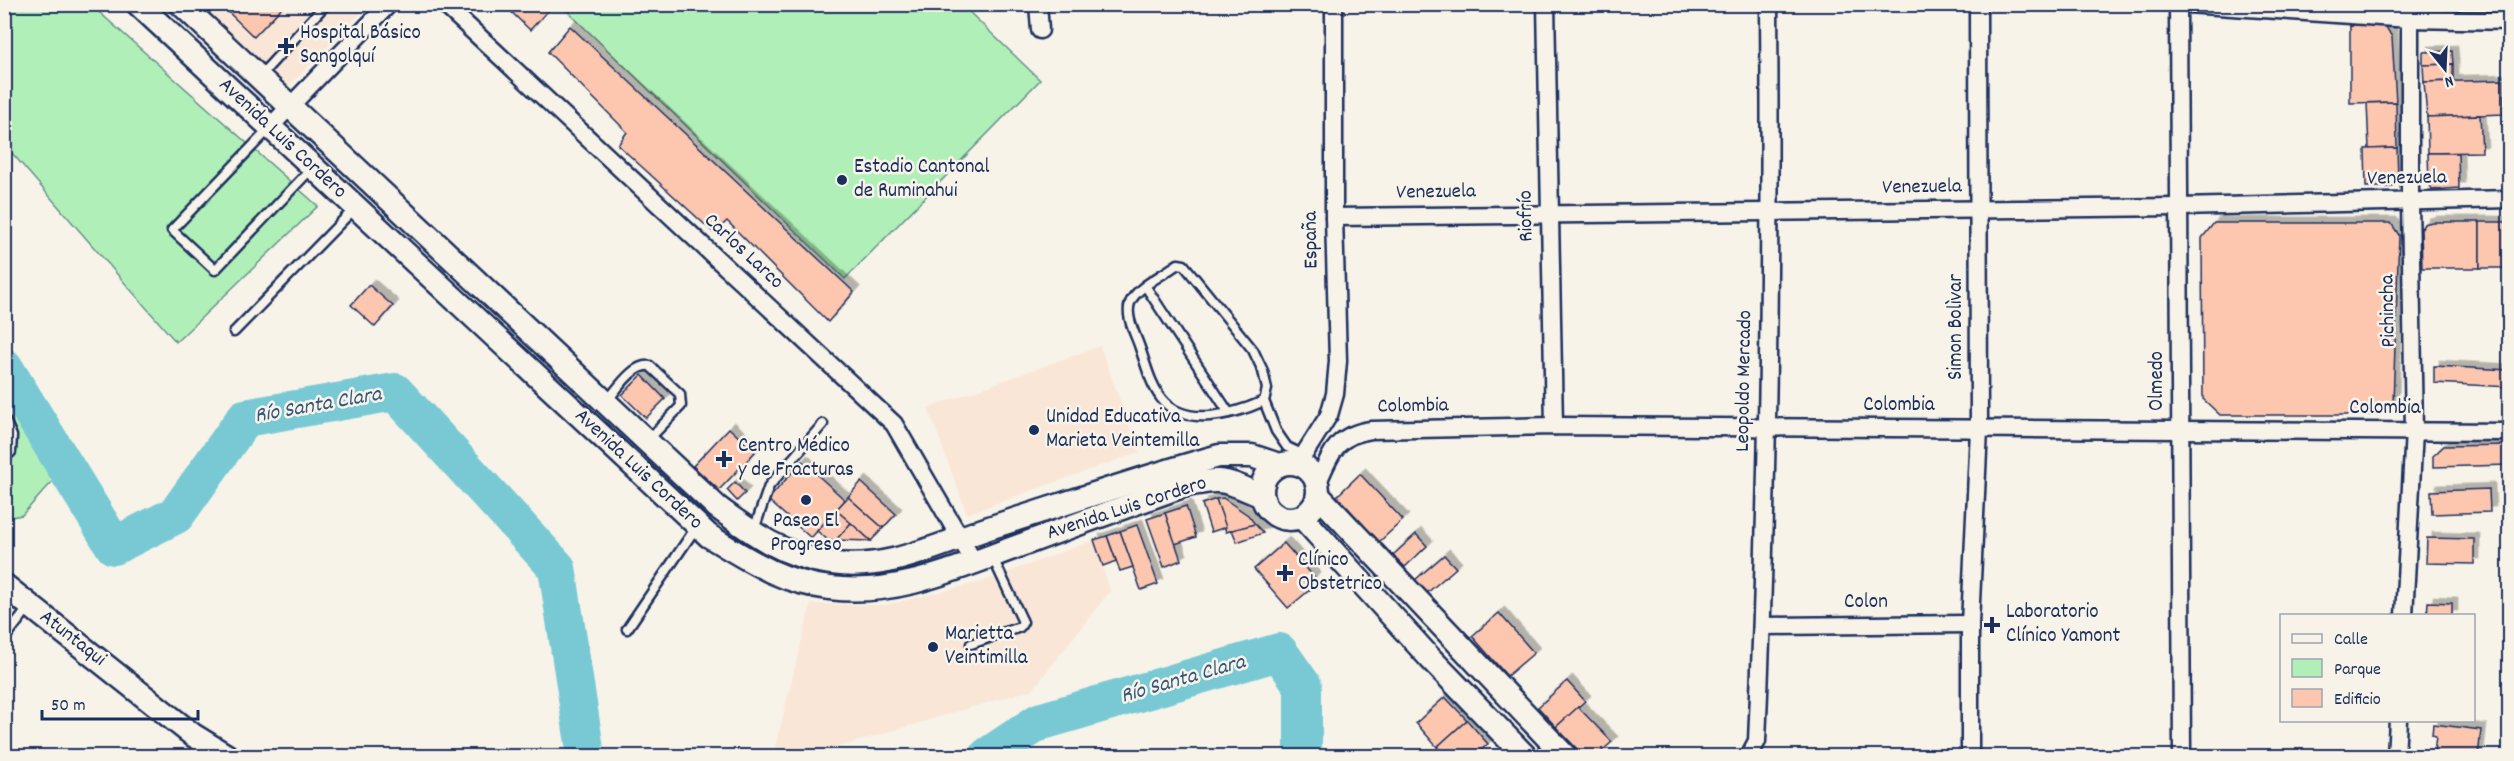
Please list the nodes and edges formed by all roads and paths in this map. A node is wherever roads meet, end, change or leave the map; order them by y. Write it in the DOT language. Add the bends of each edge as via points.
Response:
graph roads {
  1 [pos="138,4"];
  2 [pos="180,4"];
  3 [pos="326,4"];
  4 [pos="389,4"];
  5 [pos="444,4"];
  6 [pos="1038,4"];
  7 [pos="1334,4"];
  8 [pos="1546,4"];
  9 [pos="1769,4"];
  10 [pos="1978,4"];
  11 [pos="2178,4"];
  12 [pos="2187,4"];
  13 [pos="2410,12"];
  14 [pos="2510,21"];
  15 [pos="1040,30"];
  16 [pos="258,78"];
  17 [pos="290,108"];
  18 [pos="270,127"];
  19 [pos="312,168"];
  20 [pos="2510,199"];
  21 [pos="2410,202"];
  22 [pos="2179,207"];
  23 [pos="354,208"];
  24 [pos="1979,210"];
  25 [pos="1770,212"];
  26 [pos="1550,214"];
  27 [pos="1334,217"];
  28 [pos="1146,287"];
  29 [pos="234,332"];
  30 [pos="1264,401"];
  31 [pos="605,403"];
  32 [pos="1229,413"];
  33 [pos="4,418"];
  34 [pos="823,424"];
  35 [pos="1554,426"];
  36 [pos="1767,428"];
  37 [pos="1979,429"];
  38 [pos="2180,430"];
  39 [pos="2414,431"];
  40 [pos="2510,432"];
  41 [pos="647,442"];
  42 [pos="4,458"];
  43 [pos="1294,461"];
  44 [pos="1318,490"];
  45 [pos="1262,496"];
  46 [pos="1302,517"];
  47 [pos="697,525"];
  48 [pos="753,533"];
  49 [pos="962,537"];
  50 [pos="983,559"];
  51 [pos="4,585"];
  52 [pos="30,606"];
  53 [pos="2404,614"];
  54 [pos="1970,624"];
  55 [pos="1762,626"];
  56 [pos="627,629"];
  57 [pos="4,639"];
  58 [pos="971,644"];
  59 [pos="2398,722"];
  60 [pos="226,756"];
  61 [pos="1525,756"];
  62 [pos="1565,756"];
  63 [pos="1749,756"];
  64 [pos="1970,756"];
  65 [pos="2182,756"];
  66 [pos="2396,756"];
  1 -- 18 [label="main road, Avenida Luis Cordero"];
  2 -- 16 [label="main road, Avenida Luis Cordero"];
  3 -- 16 [label="lane"];
  4 -- 17 [label="street"];
  5 -- 49 [label="street, Carlos Larco" via="894,424"];
  6 -- 15 [label="street"];
  7 -- 27 [label="street, España"];
  8 -- 26 [label="street, Riofrío"];
  9 -- 25 [label="street, Leopoldo Mercado"];
  10 -- 24 [label="street, Simon Bolìvar"];
  11 -- 22 [label="street, Olmedo"];
  12 -- 13 [label="street"];
  13 -- 14 [label="street"];
  13 -- 21 [label="street, Pichincha"];
  16 -- 17 [label="main road, Avenida Luis Cordero"];
  17 -- 18 [label="street"];
  17 -- 31 [label="main road, Avenida Luis Cordero"];
  18 -- 19 [label="main road, Avenida Luis Cordero"];
  18 -- 19 [label="lane" via="172,230 215,270"];
  19 -- 23 [label="main road, Avenida Luis Cordero"];
  20 -- 21 [label="street, Venezuela"];
  21 -- 22 [label="street, Venezuela"];
  21 -- 39 [label="street, Pichincha"];
  22 -- 24 [label="street, Venezuela"];
  22 -- 38 [label="street, Olmedo"];
  23 -- 29 [label="lane"];
  23 -- 47 [label="main road, Avenida Luis Cordero"];
  24 -- 25 [label="street, Venezuela"];
  24 -- 37 [label="street, Simon Bolìvar"];
  25 -- 26 [label="street, Venezuela"];
  25 -- 36 [label="street, Leopoldo Mercado"];
  26 -- 27 [label="street, Venezuela"];
  26 -- 35 [label="street, Riofrío"];
  27 -- 43 [label="street, España" via="1338,361 1335,394 1329,415"];
  28 -- 30 [label="lane" via="1178,264 1184,265 1253,350 1268,389"];
  28 -- 32 [label="lane"];
  28 -- 32 [label="lane" via="1134,296 1128,313 1150,379 1162,400 1176,412 1197,417"];
  30 -- 32 [label="lane"];
  30 -- 43 [label="lane"];
  31 -- 41 [label="main road, Avenida Luis Cordero"];
  31 -- 41 [label="lane" via="637,368 650,366 682,400"];
  33 -- 42 [label="lane" via="13,444"];
  34 -- 48 [label="lane" via="769,486"];
  35 -- 36 [label="street, Colombia"];
  35 -- 44 [label="street, Colombia" via="1356,432 1334,448"];
  36 -- 37 [label="street, Colombia"];
  36 -- 55 [label="street, Leopoldo Mercado"];
  37 -- 38 [label="street, Colombia"];
  37 -- 54 [label="street, Simon Bolìvar"];
  38 -- 39 [label="street, Colombia"];
  38 -- 65 [label="street, Olmedo"];
  39 -- 40 [label="street, Colombia"];
  39 -- 53 [label="street, Pichincha"];
  41 -- 48 [label="main road, Avenida Luis Cordero" via="717,507"];
  43 -- 44 [label="main road" via="1311,472"];
  43 -- 45 [label="main road" via="1267,474"];
  43 -- 49 [label="main road, Avenida Luis Cordero" via="1219,456"];
  44 -- 46 [label="main road" via="1310,511"];
  44 -- 62 [label="main road"];
  45 -- 46 [label="main road" via="1264,505 1277,517"];
  45 -- 50 [label="main road, Avenida Luis Cordero" via="1218,479 1195,483"];
  46 -- 61 [label="main road"];
  47 -- 50 [label="main road, Avenida Luis Cordero" via="766,571 829,588 879,590"];
  47 -- 56 [label="lane"];
  48 -- 49 [label="main road, Avenida Luis Cordero" via="807,559 856,565 892,562"];
  49 -- 50 [label="street, Carlos Larco"];
  50 -- 58 [label="lane" via="1023,622 1020,627"];
  51 -- 52 [label="main road, Atuntaqui"];
  52 -- 57 [label="lane"];
  52 -- 60 [label="main road, Atuntaqui" via="193,735"];
  54 -- 55 [label="street, Colon"];
  54 -- 64 [label="street, Simon Bolìvar"];
  55 -- 63 [label="street, Leopoldo Mercado" via="1757,741"];
  59 -- 66 [label="street"];
}
